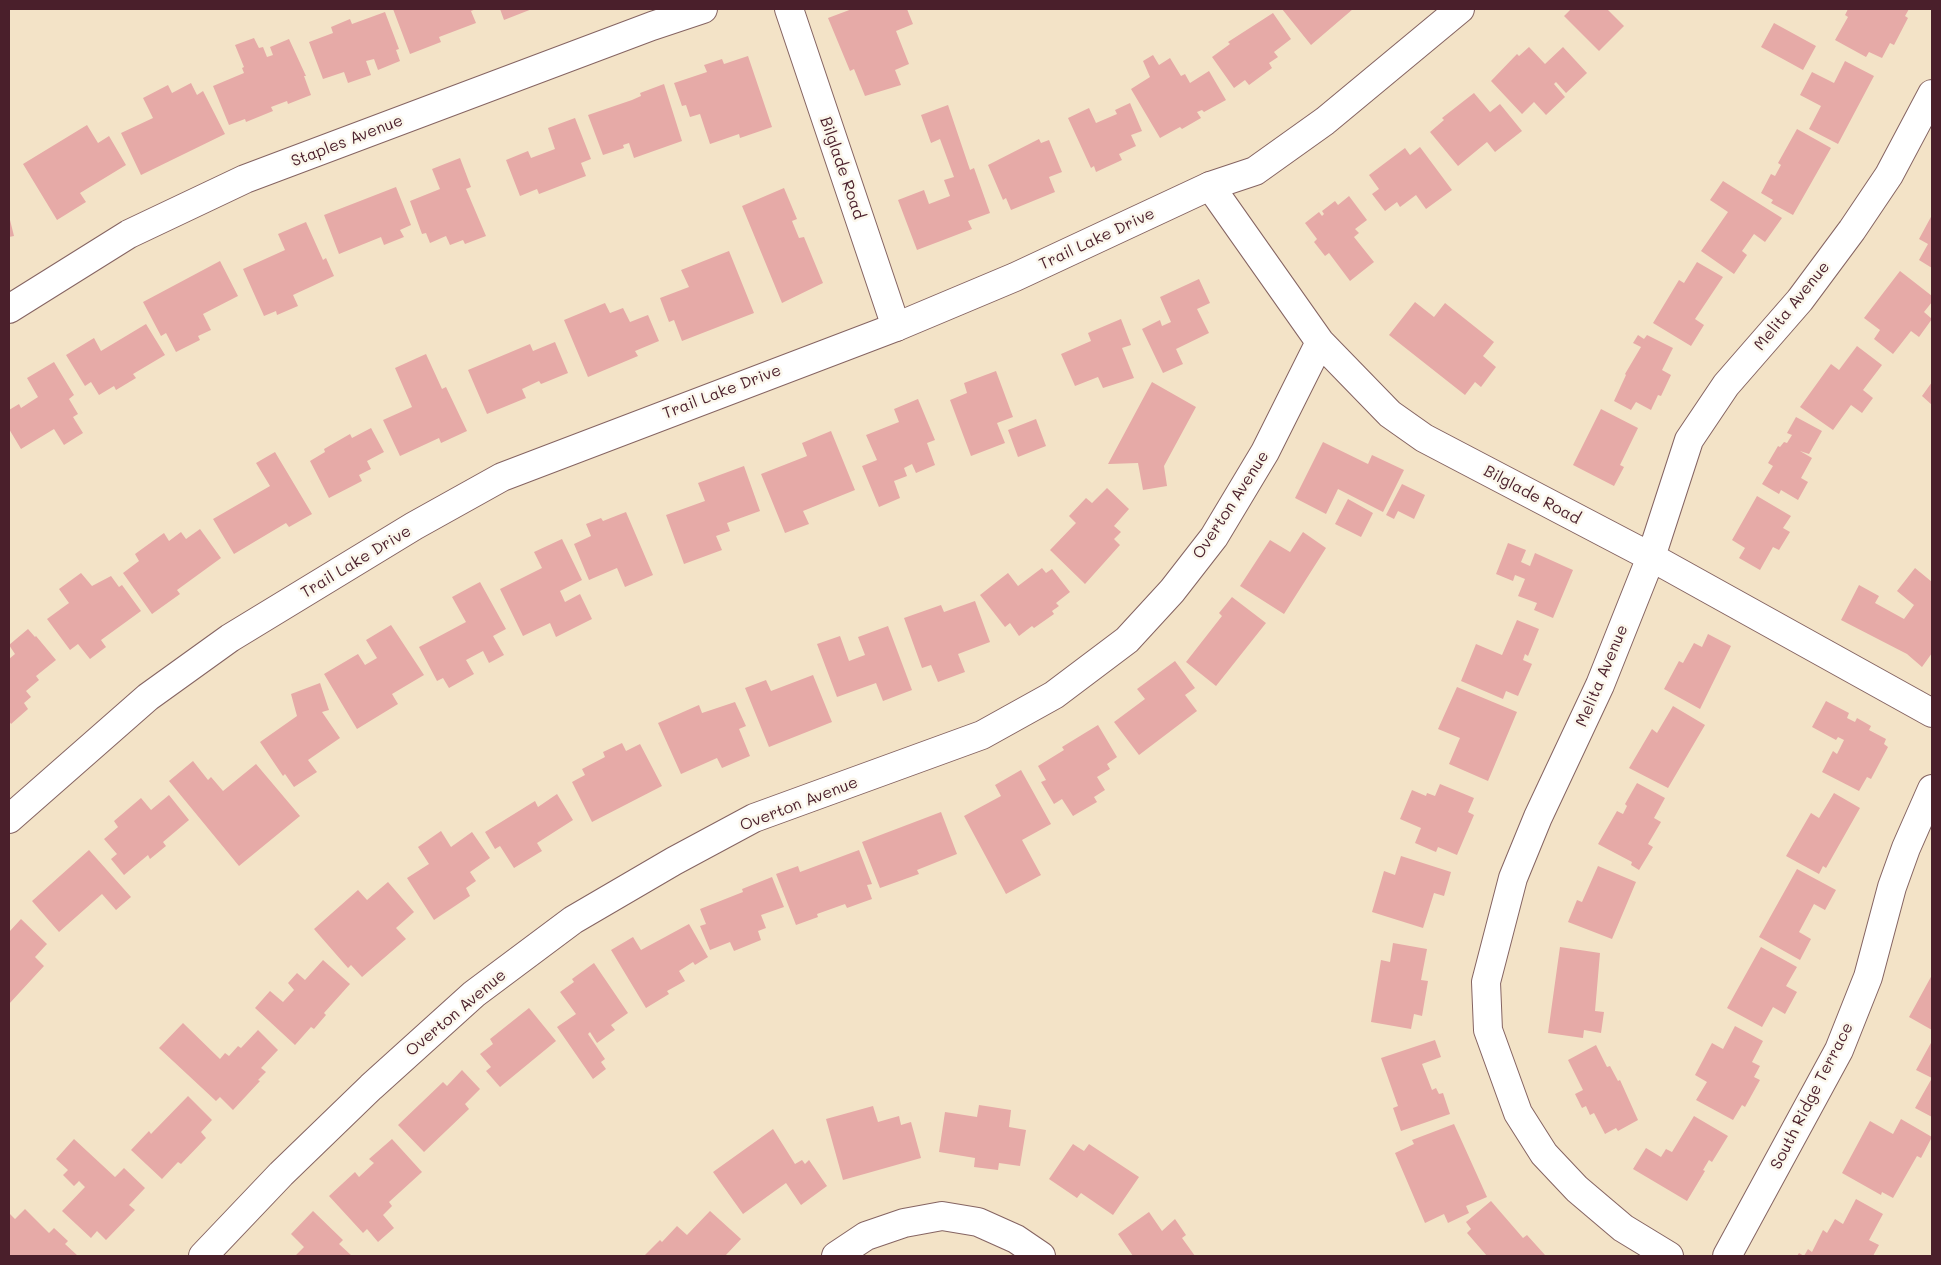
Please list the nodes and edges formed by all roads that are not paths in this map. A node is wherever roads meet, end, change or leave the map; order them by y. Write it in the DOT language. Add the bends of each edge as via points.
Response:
graph roads {
  1 [pos="702,9"];
  2 [pos="789,9"];
  3 [pos="1460,9"];
  4 [pos="1932,94"];
  5 [pos="1210,186"];
  6 [pos="9,309"];
  7 [pos="896,327"];
  8 [pos="1320,342"];
  9 [pos="1651,557"];
  10 [pos="1932,713"];
  11 [pos="1932,788"];
  12 [pos="9,819"];
  13 [pos="203,1256"];
  14 [pos="836,1256"];
  15 [pos="1041,1256"];
  16 [pos="1669,1256"];
  17 [pos="1727,1256"];
  1 -- 6 [label="street, Staples Avenue" via="245,179 128,234"];
  2 -- 7 [label="street, Bilglade Road"];
  3 -- 5 [label="street, Trail Lake Drive" via="1325,121 1254,171"];
  4 -- 9 [label="street, Melita Avenue" via="1889,175 1852,230 1800,300 1726,385 1689,440"];
  5 -- 7 [label="street, Trail Lake Drive" via="1041,266"];
  5 -- 8 [label="street, Bilglade Road"];
  7 -- 12 [label="street, Trail Lake Drive" via="502,477 414,526 230,638 148,698"];
  8 -- 9 [label="street, Bilglade Road" via="1390,414 1424,438"];
  8 -- 13 [label="street, Overton Avenue" via="1265,452 1214,537 1172,591 1127,640 1054,694 982,735 754,818 573,920 474,994 281,1174"];
  9 -- 10 [label="street, Bilglade Road"];
  9 -- 16 [label="street, Melita Avenue" via="1600,685 1513,878 1486,982 1488,1030 1518,1113 1544,1154 1623,1228"];
  11 -- 17 [label="street, South Ridge Terrace" via="1900,864 1868,977 1846,1035"];
  14 -- 15 [label="street" via="866,1236 904,1223 942,1216 978,1222 1016,1239"];
}
